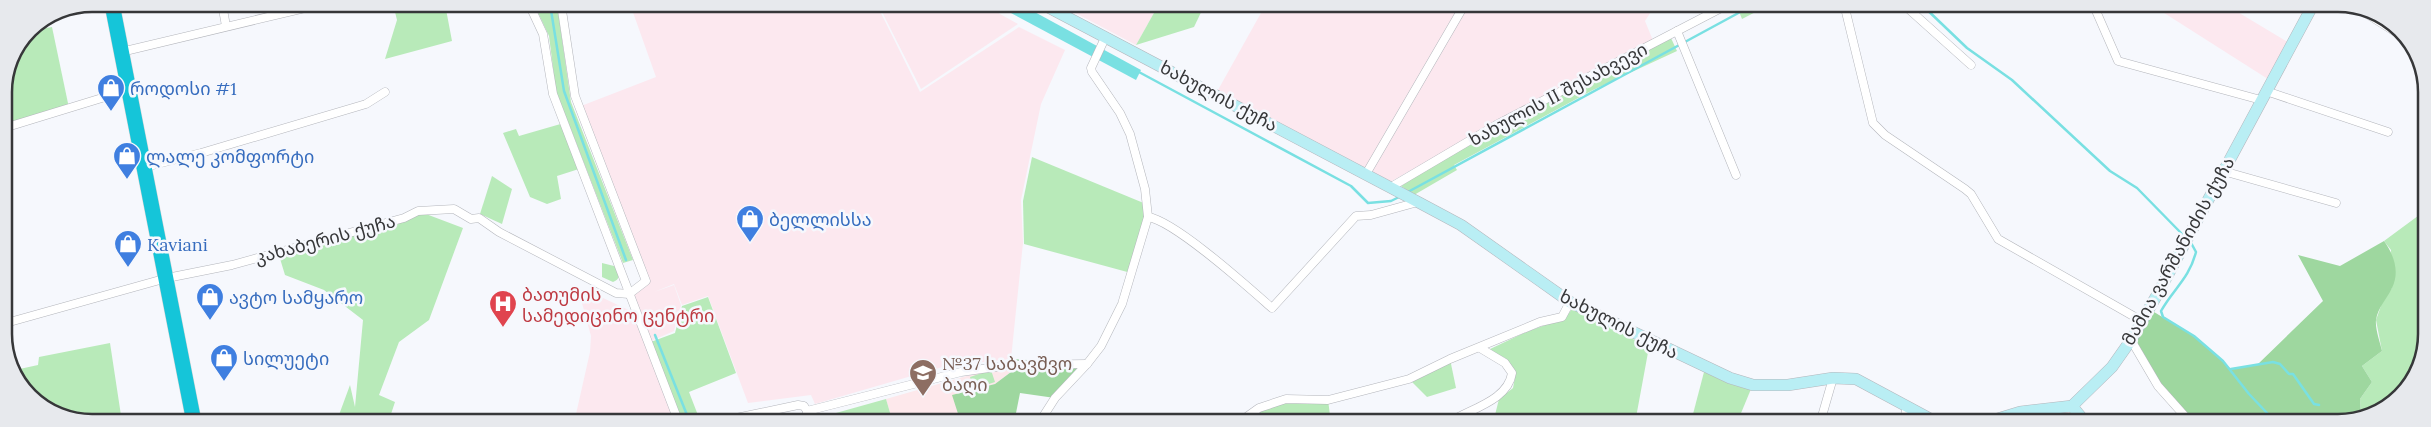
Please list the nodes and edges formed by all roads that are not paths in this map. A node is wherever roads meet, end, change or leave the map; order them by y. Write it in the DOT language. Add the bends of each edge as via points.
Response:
graph roads {
  1 [pos="114,12"];
  2 [pos="223,12"];
  3 [pos="287,12"];
  4 [pos="533,12"];
  5 [pos="562,12"];
  6 [pos="1063,12"];
  7 [pos="1460,12"];
  8 [pos="1714,12"];
  9 [pos="1846,12"];
  10 [pos="1913,12"];
  11 [pos="2097,12"];
  12 [pos="2309,12"];
  13 [pos="226,26"];
  14 [pos="1677,31"];
  15 [pos="1105,38"];
  16 [pos="121,52"];
  17 [pos="1971,65"];
  18 [pos="128,90"];
  19 [pos="386,92"];
  20 [pos="2263,96"];
  21 [pos="12,126"];
  22 [pos="2388,132"];
  23 [pos="145,166"];
  24 [pos="2223,171"];
  25 [pos="1366,174"];
  26 [pos="1736,175"];
  27 [pos="1392,188"];
  28 [pos="1415,200"];
  29 [pos="2336,203"];
  30 [pos="1148,217"];
  31 [pos="167,278"];
  32 [pos="628,294"];
  33 [pos="1570,302"];
  34 [pos="12,320"];
  35 [pos="2142,321"];
  36 [pos="2130,340"];
  37 [pos="1480,348"];
  38 [pos="1087,364"];
  39 [pos="1834,378"];
  40 [pos="2072,406"];
  41 [pos="1907,407"];
  42 [pos="808,411"];
  43 [pos="192,414"];
  44 [pos="675,414"];
  45 [pos="755,414"];
  46 [pos="808,414"];
  47 [pos="1045,414"];
  48 [pos="1251,414"];
  49 [pos="1465,414"];
  50 [pos="1823,414"];
  51 [pos="1905,414"];
  52 [pos="1921,414"];
  53 [pos="2013,414"];
  54 [pos="2079,414"];
  55 [pos="2183,414"];
  1 -- 16 [label="highway"];
  2 -- 13 [label="street"];
  3 -- 13 [label="street"];
  4 -- 32 [label="street" via="543,34 554,94 597,203"];
  5 -- 32 [label="street" via="575,96 646,281"];
  6 -- 15 [label="street, ხახულის ქუჩა"];
  7 -- 25 [label="street"];
  8 -- 14 [label="street, ხახულის II შესახვევი"];
  9 -- 35 [label="street" via="1873,123 1971,194 1998,239"];
  10 -- 17 [label="street"];
  11 -- 20 [label="street" via="2118,61"];
  12 -- 20 [label="street, მამია ვარშანიძის ქუჩა"];
  13 -- 16 [label="street"];
  14 -- 26 [label="street"];
  14 -- 27 [label="street, ხახულის II შესახვევი" via="1496,125"];
  15 -- 25 [label="street, ხახულის ქუჩა"];
  15 -- 30 [label="street" via="1092,72 1130,134 1143,180"];
  16 -- 18 [label="highway"];
  18 -- 21 [label="street"];
  18 -- 23 [label="highway"];
  19 -- 23 [label="street" via="366,104 201,153"];
  20 -- 22 [label="street"];
  20 -- 24 [label="street, მამია ვარშანიძის ქუჩა"];
  23 -- 31 [label="highway"];
  24 -- 29 [label="street"];
  24 -- 35 [label="street, მამია ვარშანიძის ქუჩა"];
  25 -- 27 [label="street, ხახულის ქუჩა"];
  27 -- 28 [label="street, ხახულის ქუჩა"];
  28 -- 30 [label="street" via="1371,215 1356,216 1272,308 1176,231"];
  28 -- 33 [label="street, ხახულის ქუჩა" via="1461,225"];
  30 -- 38 [label="street" via="1122,304 1101,346"];
  31 -- 32 [label="street, კახაბერის ქუჩა" via="232,265 404,218 418,211 454,210 471,219 479,218 499,232 616,293"];
  31 -- 34 [label="street, კახაბერის ქუჩა"];
  31 -- 43 [label="highway"];
  32 -- 44 [label="street"];
  33 -- 37 [label="street" via="1562,316"];
  33 -- 39 [label="street, ხახულის ქუჩა" via="1730,378 1753,385 1788,385"];
  35 -- 36 [label="street, მამია ვარშანიძის ქუჩა"];
  36 -- 40 [label="street, მამია ვარშანიძის ქუჩა" via="2108,371"];
  36 -- 55 [label="street" via="2158,386"];
  37 -- 48 [label="street" via="1409,380 1328,400 1286,399"];
  37 -- 49 [label="street" via="1505,363 1512,373 1510,383 1500,395"];
  38 -- 42 [label="street" via="1010,365 961,372"];
  38 -- 47 [label="street" via="1055,398"];
  39 -- 41 [label="street" via="1856,379"];
  39 -- 50 [label="street"];
  40 -- 53 [label="street"];
  40 -- 54 [label="street"];
  41 -- 51 [label="street"];
  41 -- 52 [label="street"];
  42 -- 45 [label="street" via="798,405"];
  42 -- 46 [label="street"];
}
